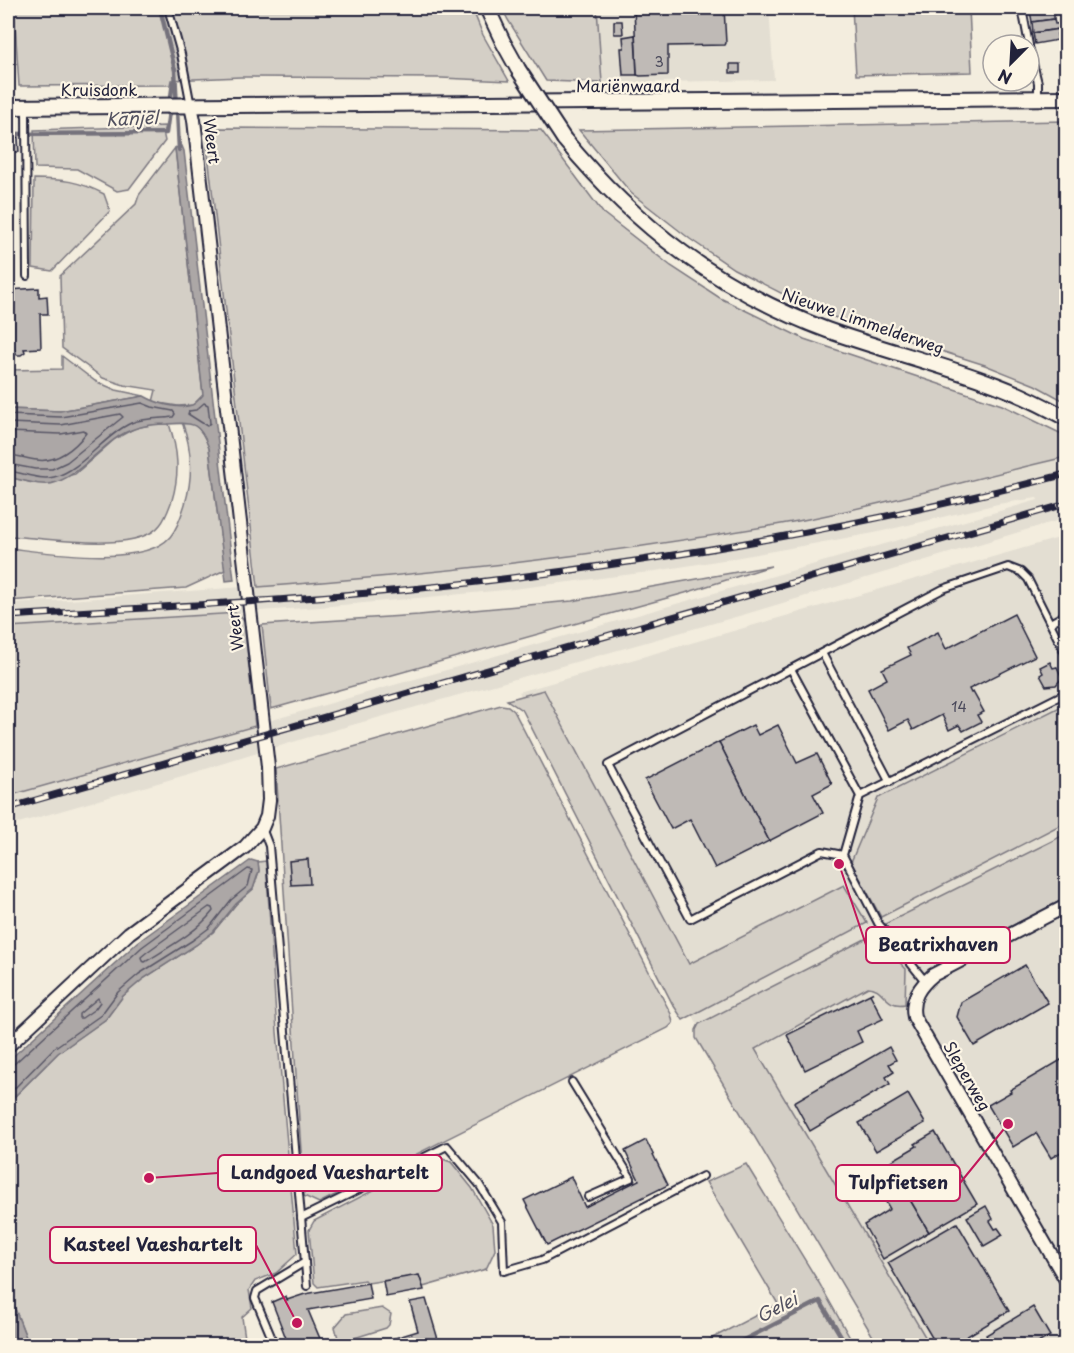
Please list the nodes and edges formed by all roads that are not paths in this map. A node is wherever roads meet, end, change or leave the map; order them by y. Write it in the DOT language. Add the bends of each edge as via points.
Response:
graph roads {
  1 [pos="168,8"];
  2 [pos="487,8"];
  3 [pos="1022,8"];
  4 [pos="1027,33"];
  5 [pos="1038,93"];
  6 [pos="1066,98"];
  7 [pos="1038,99"];
  8 [pos="8,106"];
  9 [pos="26,106"];
  10 [pos="191,106"];
  11 [pos="27,276"];
  12 [pos="1066,418"];
  13 [pos="1066,614"];
  14 [pos="1050,623"];
  15 [pos="822,653"];
  16 [pos="1066,655"];
  17 [pos="791,669"];
  18 [pos="1066,693"];
  19 [pos="890,782"];
  20 [pos="860,796"];
  21 [pos="262,828"];
  22 [pos="843,855"];
  23 [pos="1066,906"];
  24 [pos="926,981"];
  25 [pos="8,1046"];
  26 [pos="572,1082"];
  27 [pos="703,1176"];
  28 [pos="588,1197"];
  29 [pos="301,1218"];
  30 [pos="305,1262"];
  31 [pos="1066,1280"];
  32 [pos="307,1286"];
  33 [pos="274,1346"];
  1 -- 10 [label="lane, Weert"];
  2 -- 12 [label="street, Nieuwe Limmelderweg, bridge" via="518,69 564,139 604,186 683,254 735,287 810,323 999,386"];
  3 -- 4 [label="lane"];
  5 -- 7 [label="lane"];
  6 -- 7 [label="street, Mariënwaard"];
  7 -- 10 [label="street, Mariënwaard"];
  8 -- 9 [label="street, Kruisdonk"];
  9 -- 10 [label="street, Kruisdonk"];
  9 -- 11 [label="lane"];
  10 -- 21 [label="street, Weert" via="268,767 269,800"];
  13 -- 14 [label="lane"];
  14 -- 15 [label="lane" via="1028,579 1008,567 943,589"];
  14 -- 16 [label="lane"];
  15 -- 17 [label="lane"];
  15 -- 19 [label="lane"];
  17 -- 20 [label="lane"];
  17 -- 22 [label="lane" via="608,765 690,919 822,851"];
  18 -- 19 [label="lane"];
  19 -- 20 [label="lane"];
  20 -- 22 [label="lane"];
  21 -- 25 [label="street, Weert" via="245,847 129,933"];
  21 -- 29 [label="lane" via="269,846"];
  22 -- 24 [label="lane" via="878,923"];
  23 -- 24 [label="street"];
  24 -- 31 [label="street, Sleperweg" via="914,1001 914,1017"];
  26 -- 28 [label="lane" via="631,1178"];
  27 -- 29 [label="lane" via="542,1260 504,1271 502,1222 479,1184 447,1146"];
  29 -- 30 [label="lane"];
  30 -- 32 [label="lane"];
  30 -- 33 [label="lane" via="257,1291 255,1298"];
}
